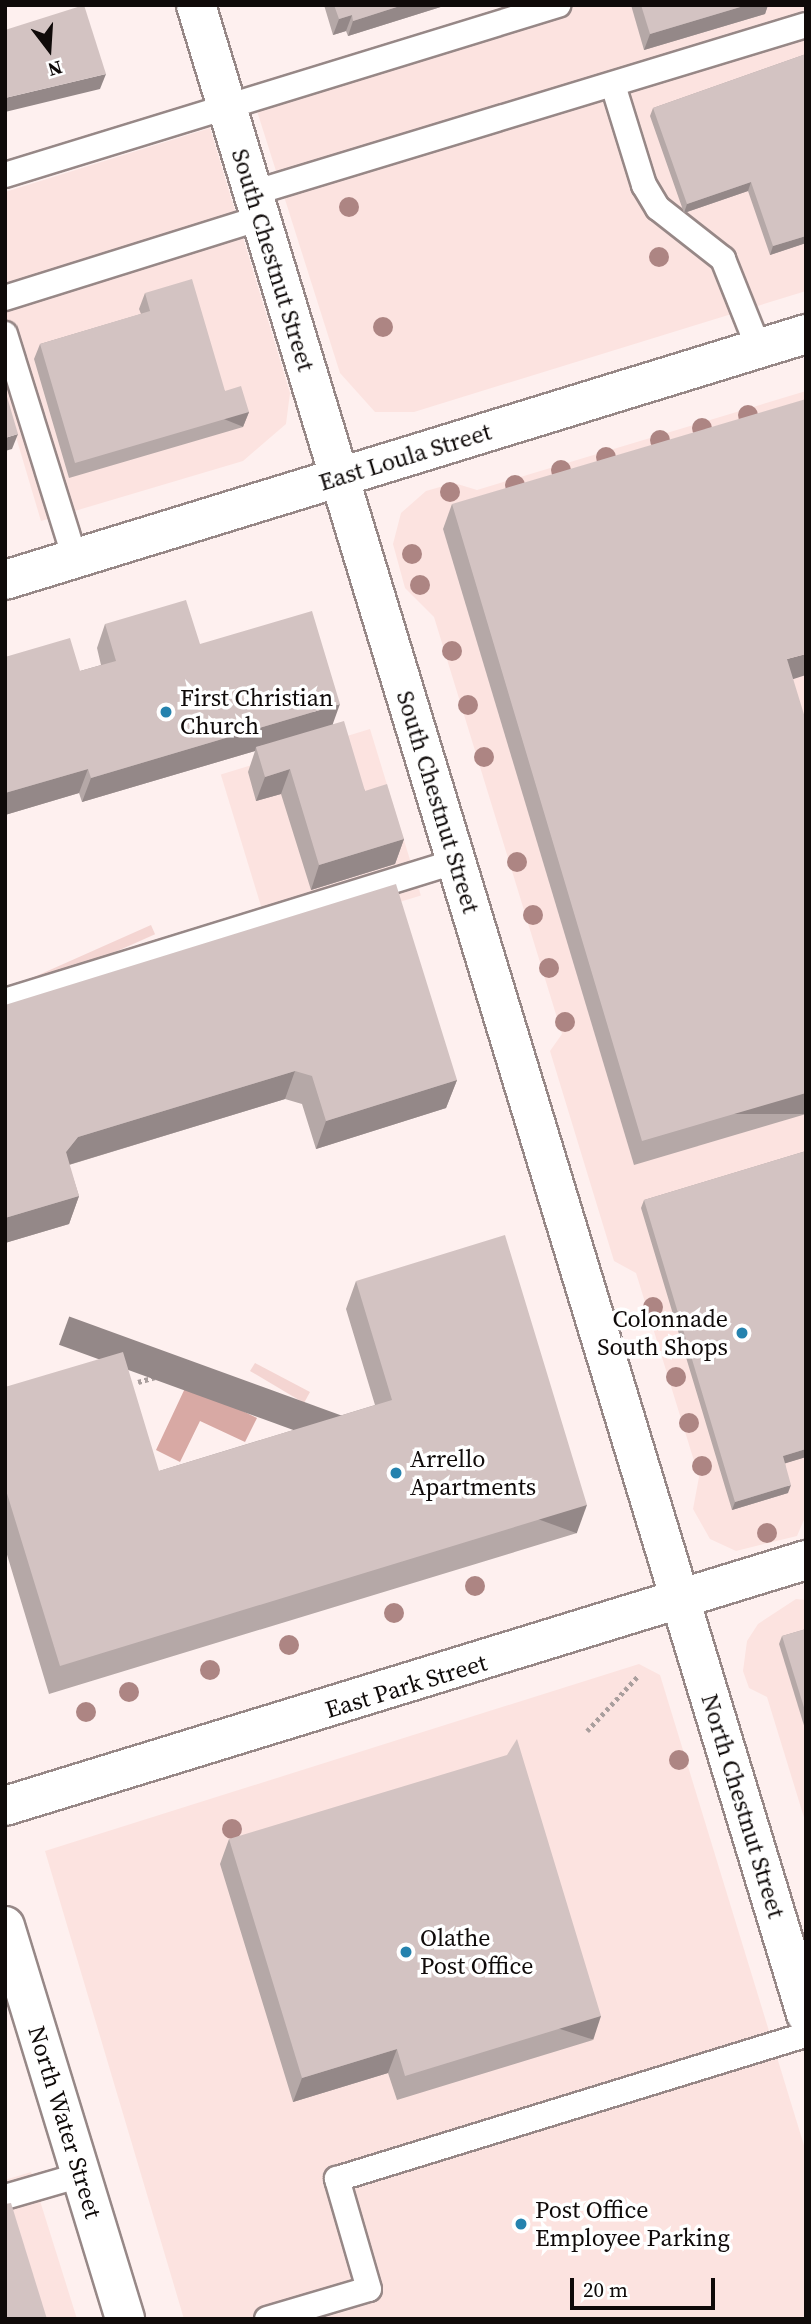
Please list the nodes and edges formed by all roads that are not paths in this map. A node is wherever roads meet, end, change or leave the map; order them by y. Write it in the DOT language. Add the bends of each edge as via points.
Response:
graph roads {
  1 [pos="195,5"];
  2 [pos="558,5"];
  3 [pos="806,25"];
  4 [pos="613,85"];
  5 [pos="226,107"];
  6 [pos="5,175"];
  7 [pos="257,206"];
  8 [pos="5,298"];
  9 [pos="5,334"];
  10 [pos="806,334"];
  11 [pos="759,349"];
  12 [pos="338,477"];
  13 [pos="75,559"];
  14 [pos="5,580"];
  15 [pos="456,861"];
  16 [pos="5,1001"];
  17 [pos="806,1560"];
  18 [pos="681,1599"];
  19 [pos="5,1806"];
  20 [pos="5,1926"];
  21 [pos="802,1991"];
  22 [pos="806,2035"];
  23 [pos="81,2175"];
  24 [pos="5,2197"];
  25 [pos="125,2319"];
  26 [pos="267,2319"];
  1 -- 5 [label="street, South Chestnut Street"];
  2 -- 5 [label="lane"];
  3 -- 4 [label="lane"];
  4 -- 7 [label="lane"];
  4 -- 11 [label="lane" via="644,185 658,208 723,259"];
  5 -- 6 [label="lane"];
  5 -- 7 [label="street, South Chestnut Street"];
  7 -- 8 [label="lane"];
  7 -- 12 [label="street, South Chestnut Street"];
  9 -- 13 [label="lane"];
  10 -- 11 [label="street, East Loula Street"];
  11 -- 12 [label="street, East Loula Street"];
  12 -- 13 [label="street, East Loula Street"];
  12 -- 15 [label="street, South Chestnut Street"];
  13 -- 14 [label="street, East Loula Street"];
  15 -- 16 [label="lane"];
  15 -- 18 [label="street, South Chestnut Street"];
  17 -- 18 [label="street, East Park Street"];
  18 -- 19 [label="street, East Park Street"];
  18 -- 21 [label="street, North Chestnut Street"];
  20 -- 23 [label="street, North Water Street"];
  22 -- 26 [label="lane" via="337,2179 369,2288"];
  23 -- 24 [label="lane"];
  23 -- 25 [label="street, North Water Street"];
}
